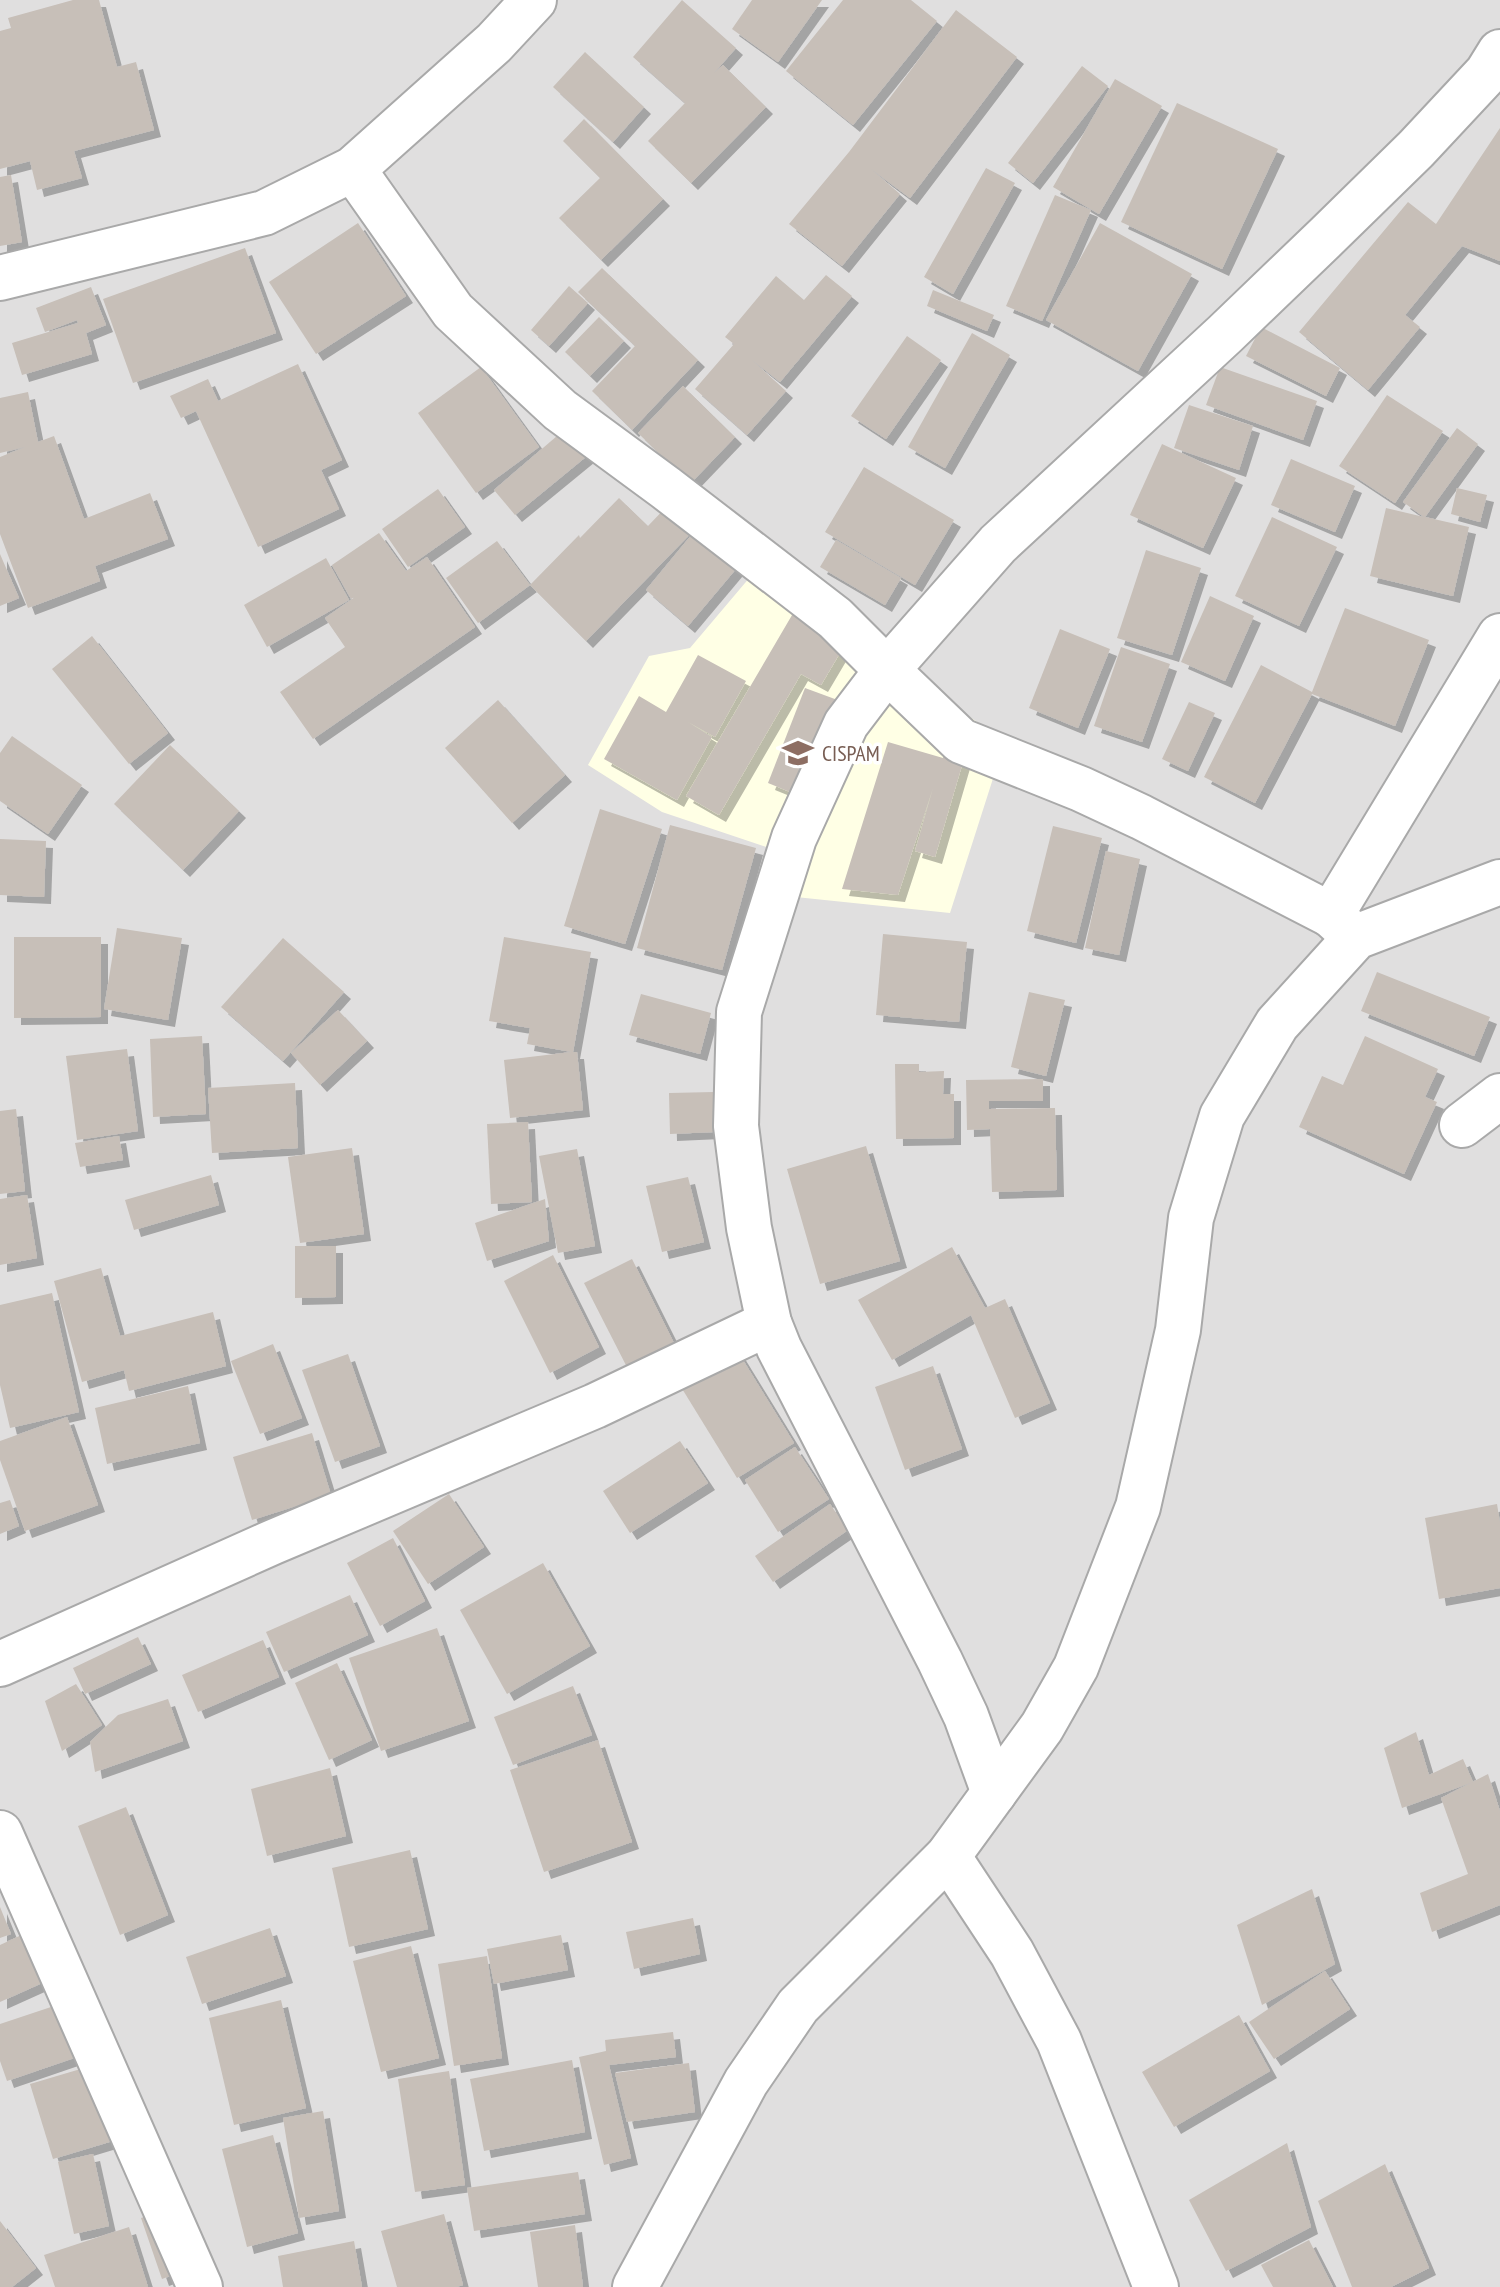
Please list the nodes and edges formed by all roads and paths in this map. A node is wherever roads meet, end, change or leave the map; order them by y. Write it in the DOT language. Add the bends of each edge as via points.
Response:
graph roads {
  1 [pos="534,0"];
  2 [pos="1500,52"];
  3 [pos="353,169"];
  4 [pos="0,278"];
  5 [pos="1500,636"];
  6 [pos="887,670"];
  7 [pos="1500,882"];
  8 [pos="1344,926"];
  9 [pos="1500,1096"];
  10 [pos="1462,1125"];
  11 [pos="769,1323"];
  12 [pos="0,1664"];
  13 [pos="994,1793"];
  14 [pos="0,1833"];
  15 [pos="948,1856"];
  16 [pos="200,2287"];
  17 [pos="635,2287"];
  18 [pos="1156,2287"];
  1 -- 3 [label="street" via="494,43"];
  2 -- 6 [label="street" via="1487,73 1405,160 998,544"];
  3 -- 4 [label="street" via="264,213"];
  3 -- 6 [label="street" via="453,311 560,410 835,618"];
  5 -- 8 [label="street"];
  6 -- 8 [label="street" via="961,741 1105,800"];
  6 -- 11 [label="street" via="846,724 794,838 739,1012 736,1126 749,1228"];
  7 -- 8 [label="street"];
  8 -- 13 [label="street" via="1222,1116 1191,1218 1178,1330 1138,1507 1076,1667 1042,1727"];
  9 -- 10 [label="street"];
  11 -- 12 [label="street" via="595,1406"];
  11 -- 13 [label="street" via="966,1716"];
  13 -- 15 [label="street"];
  14 -- 16 [label="street"];
  15 -- 17 [label="street" via="798,2006 746,2082"];
  15 -- 18 [label="street" via="1012,1953 1059,2041"];
}
